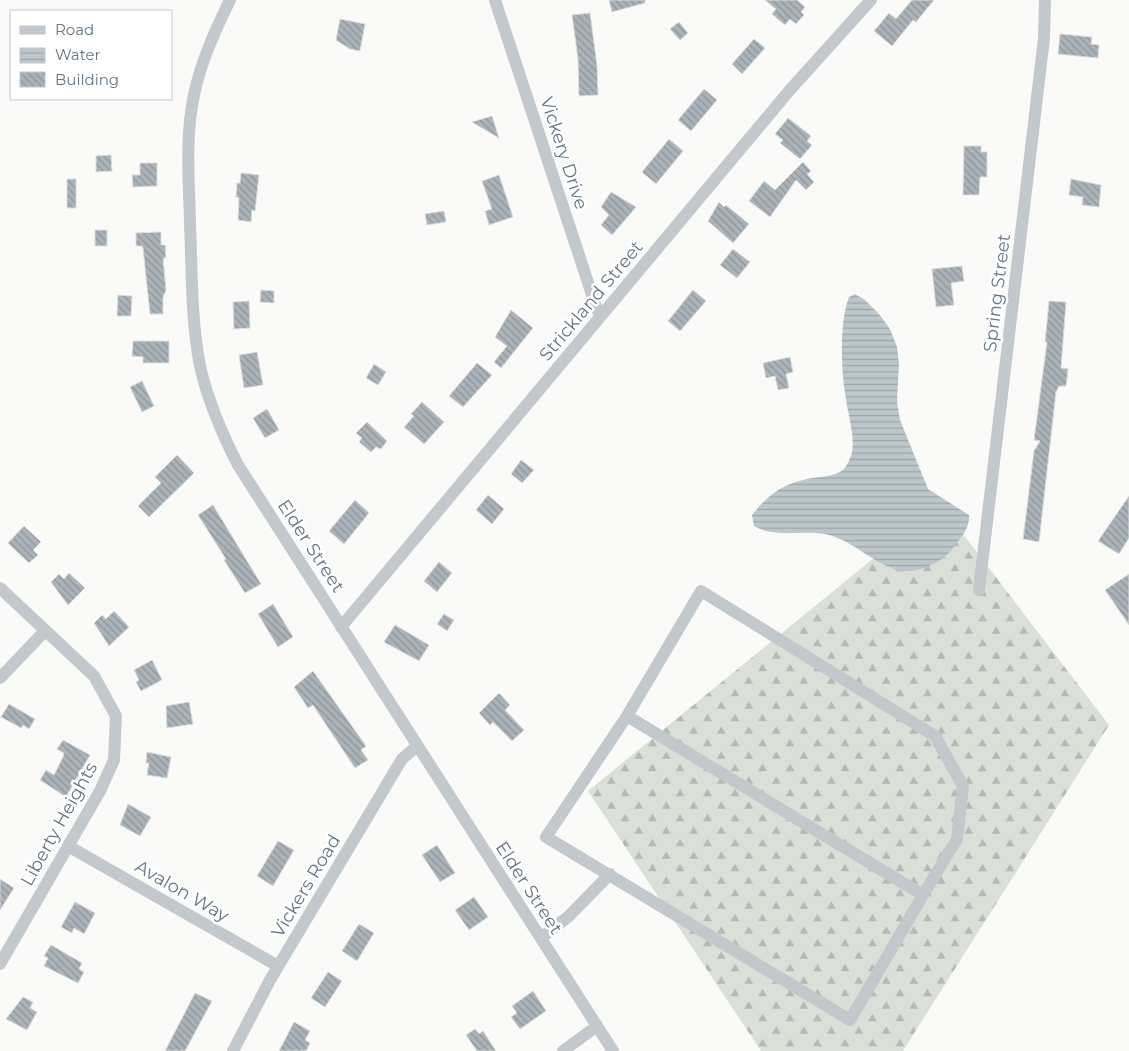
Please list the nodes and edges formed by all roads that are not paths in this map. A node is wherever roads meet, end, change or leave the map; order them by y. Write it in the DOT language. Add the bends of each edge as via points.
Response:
graph roads {
  1 [pos="230,0"];
  2 [pos="495,0"];
  3 [pos="871,0"];
  4 [pos="1044,0"];
  5 [pos="601,316"];
  6 [pos="0,588"];
  7 [pos="980,590"];
  8 [pos="341,627"];
  9 [pos="44,632"];
  10 [pos="0,678"];
  11 [pos="627,716"];
  12 [pos="417,746"];
  13 [pos="68,846"];
  14 [pos="610,874"];
  15 [pos="923,895"];
  16 [pos="541,938"];
  17 [pos="0,964"];
  18 [pos="278,966"];
  19 [pos="597,1026"];
  20 [pos="608,1049"];
  21 [pos="232,1051"];
  22 [pos="563,1051"];
  1 -- 8 [label="street, Elder Street" via="202,63 190,123 188,156 195,330 200,367 219,425 238,465"];
  2 -- 5 [label="street, Vickery Drive"];
  3 -- 5 [label="street, Strickland Street" via="789,91"];
  4 -- 7 [label="street, Spring Street" via="1044,38"];
  5 -- 8 [label="street, Strickland Street"];
  6 -- 9 [label="street, Liberty Heights"];
  8 -- 12 [label="street, Elder Street"];
  9 -- 10 [label="street"];
  9 -- 13 [label="street, Liberty Heights" via="94,676 116,716 114,760"];
  11 -- 14 [label="street" via="546,837"];
  11 -- 15 [label="street"];
  11 -- 15 [label="street" via="701,591 935,736 963,786 956,839"];
  12 -- 16 [label="street, Elder Street"];
  12 -- 18 [label="street, Vickers Road" via="402,760"];
  13 -- 17 [label="street, Liberty Heights"];
  13 -- 18 [label="street, Avalon Way"];
  14 -- 15 [label="street" via="850,1020"];
  14 -- 16 [label="street" via="569,916"];
  16 -- 19 [label="street, Elder Street"];
  18 -- 21 [label="street, Vickers Road"];
  19 -- 20 [label="street, Elder Street"];
  19 -- 22 [label="street"];
}
